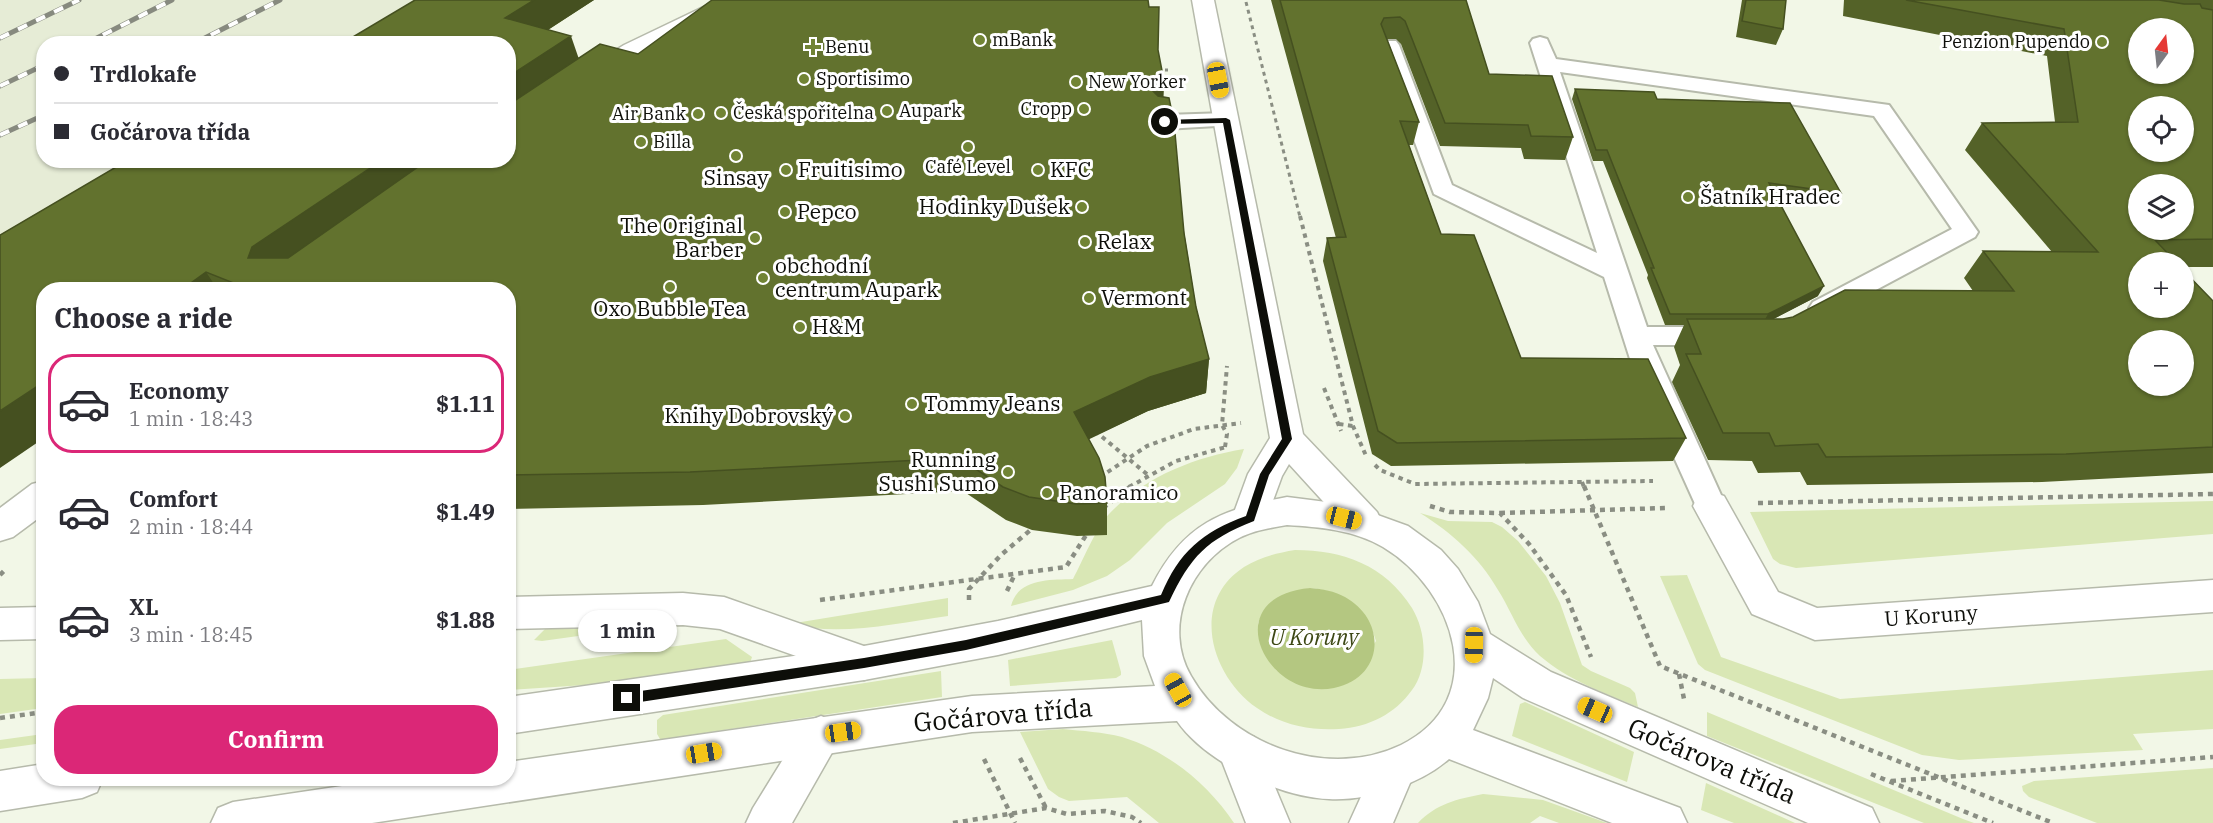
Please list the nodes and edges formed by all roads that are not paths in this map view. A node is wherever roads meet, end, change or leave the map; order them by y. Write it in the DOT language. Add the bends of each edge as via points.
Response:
graph roads {
  1 [pos="736,0"];
  2 [pos="1203,0"];
  3 [pos="1389,45"];
  4 [pos="573,88"];
  5 [pos="1226,120"];
  6 [pos="1165,122"];
  7 [pos="1615,272"];
  8 [pos="1798,320"];
  9 [pos="1637,336"];
  10 [pos="1743,336"];
  11 [pos="1286,430"];
  12 [pos="1705,493"];
  13 [pos="36,499"];
  14 [pos="1250,518"];
  15 [pos="3,521"];
  16 [pos="1364,522"];
  17 [pos="2213,596"];
  18 [pos="1165,599"];
  19 [pos="516,613"];
  20 [pos="36,623"];
  21 [pos="0,624"];
  22 [pos="1474,645"];
  23 [pos="864,663"];
  24 [pos="1185,703"];
  25 [pos="516,715"];
  26 [pos="821,735"];
  27 [pos="1444,738"];
  28 [pos="1239,752"];
  29 [pos="1395,769"];
  30 [pos="0,778"];
  31 [pos="36,778"];
  32 [pos="516,781"];
  33 [pos="36,785"];
  34 [pos="480,786"];
  35 [pos="0,791"];
  36 [pos="233,823"];
  37 [pos="768,823"];
  38 [pos="1268,823"];
  39 [pos="1371,823"];
  40 [pos="1665,823"];
  41 [pos="1857,823"];
  1 -- 4 [label="street" via="632,50"];
  2 -- 5 [label="street"];
  3 -- 7 [label="lane" via="1442,189"];
  5 -- 6 [label="lane"];
  5 -- 11 [label="street"];
  7 -- 8 [label="lane" via="1544,53 1881,110 1966,232"];
  7 -- 9 [label="lane"];
  9 -- 10 [label="lane"];
  9 -- 12 [label="lane"];
  11 -- 14 [label="street"];
  11 -- 16 [label="street"];
  12 -- 17 [label="street, U Koruny" via="1765,603 1815,624"];
  13 -- 15 [label="street"];
  14 -- 16 [label="street" via="1287,511 1325,513"];
  14 -- 18 [label="street" via="1226,527 1188,557"];
  16 -- 22 [label="street" via="1408,545 1445,580 1468,622"];
  18 -- 23 [label="street" via="998,638"];
  18 -- 24 [label="street" via="1160,624 1162,650 1170,677"];
  19 -- 23 [label="street" via="683,609 724,613"];
  20 -- 21 [label="street"];
  22 -- 27 [label="street" via="1474,678 1464,710"];
  22 -- 41 [label="street, Gočárova třída" via="1537,685"];
  23 -- 25 [label="street"];
  24 -- 26 [label="street, Gočárova třída" via="1002,711"];
  24 -- 28 [label="street" via="1209,729"];
  26 -- 32 [label="street, Gočárova třída"];
  26 -- 37 [label="street"];
  27 -- 29 [label="street"];
  27 -- 40 [label="street"];
  28 -- 29 [label="street" via="1276,769 1316,778 1356,778"];
  28 -- 38 [label="street"];
  29 -- 39 [label="street"];
  30 -- 31 [label="street"];
  33 -- 35 [label="street"];
  34 -- 36 [label="street, Gočárova třída"];
}
